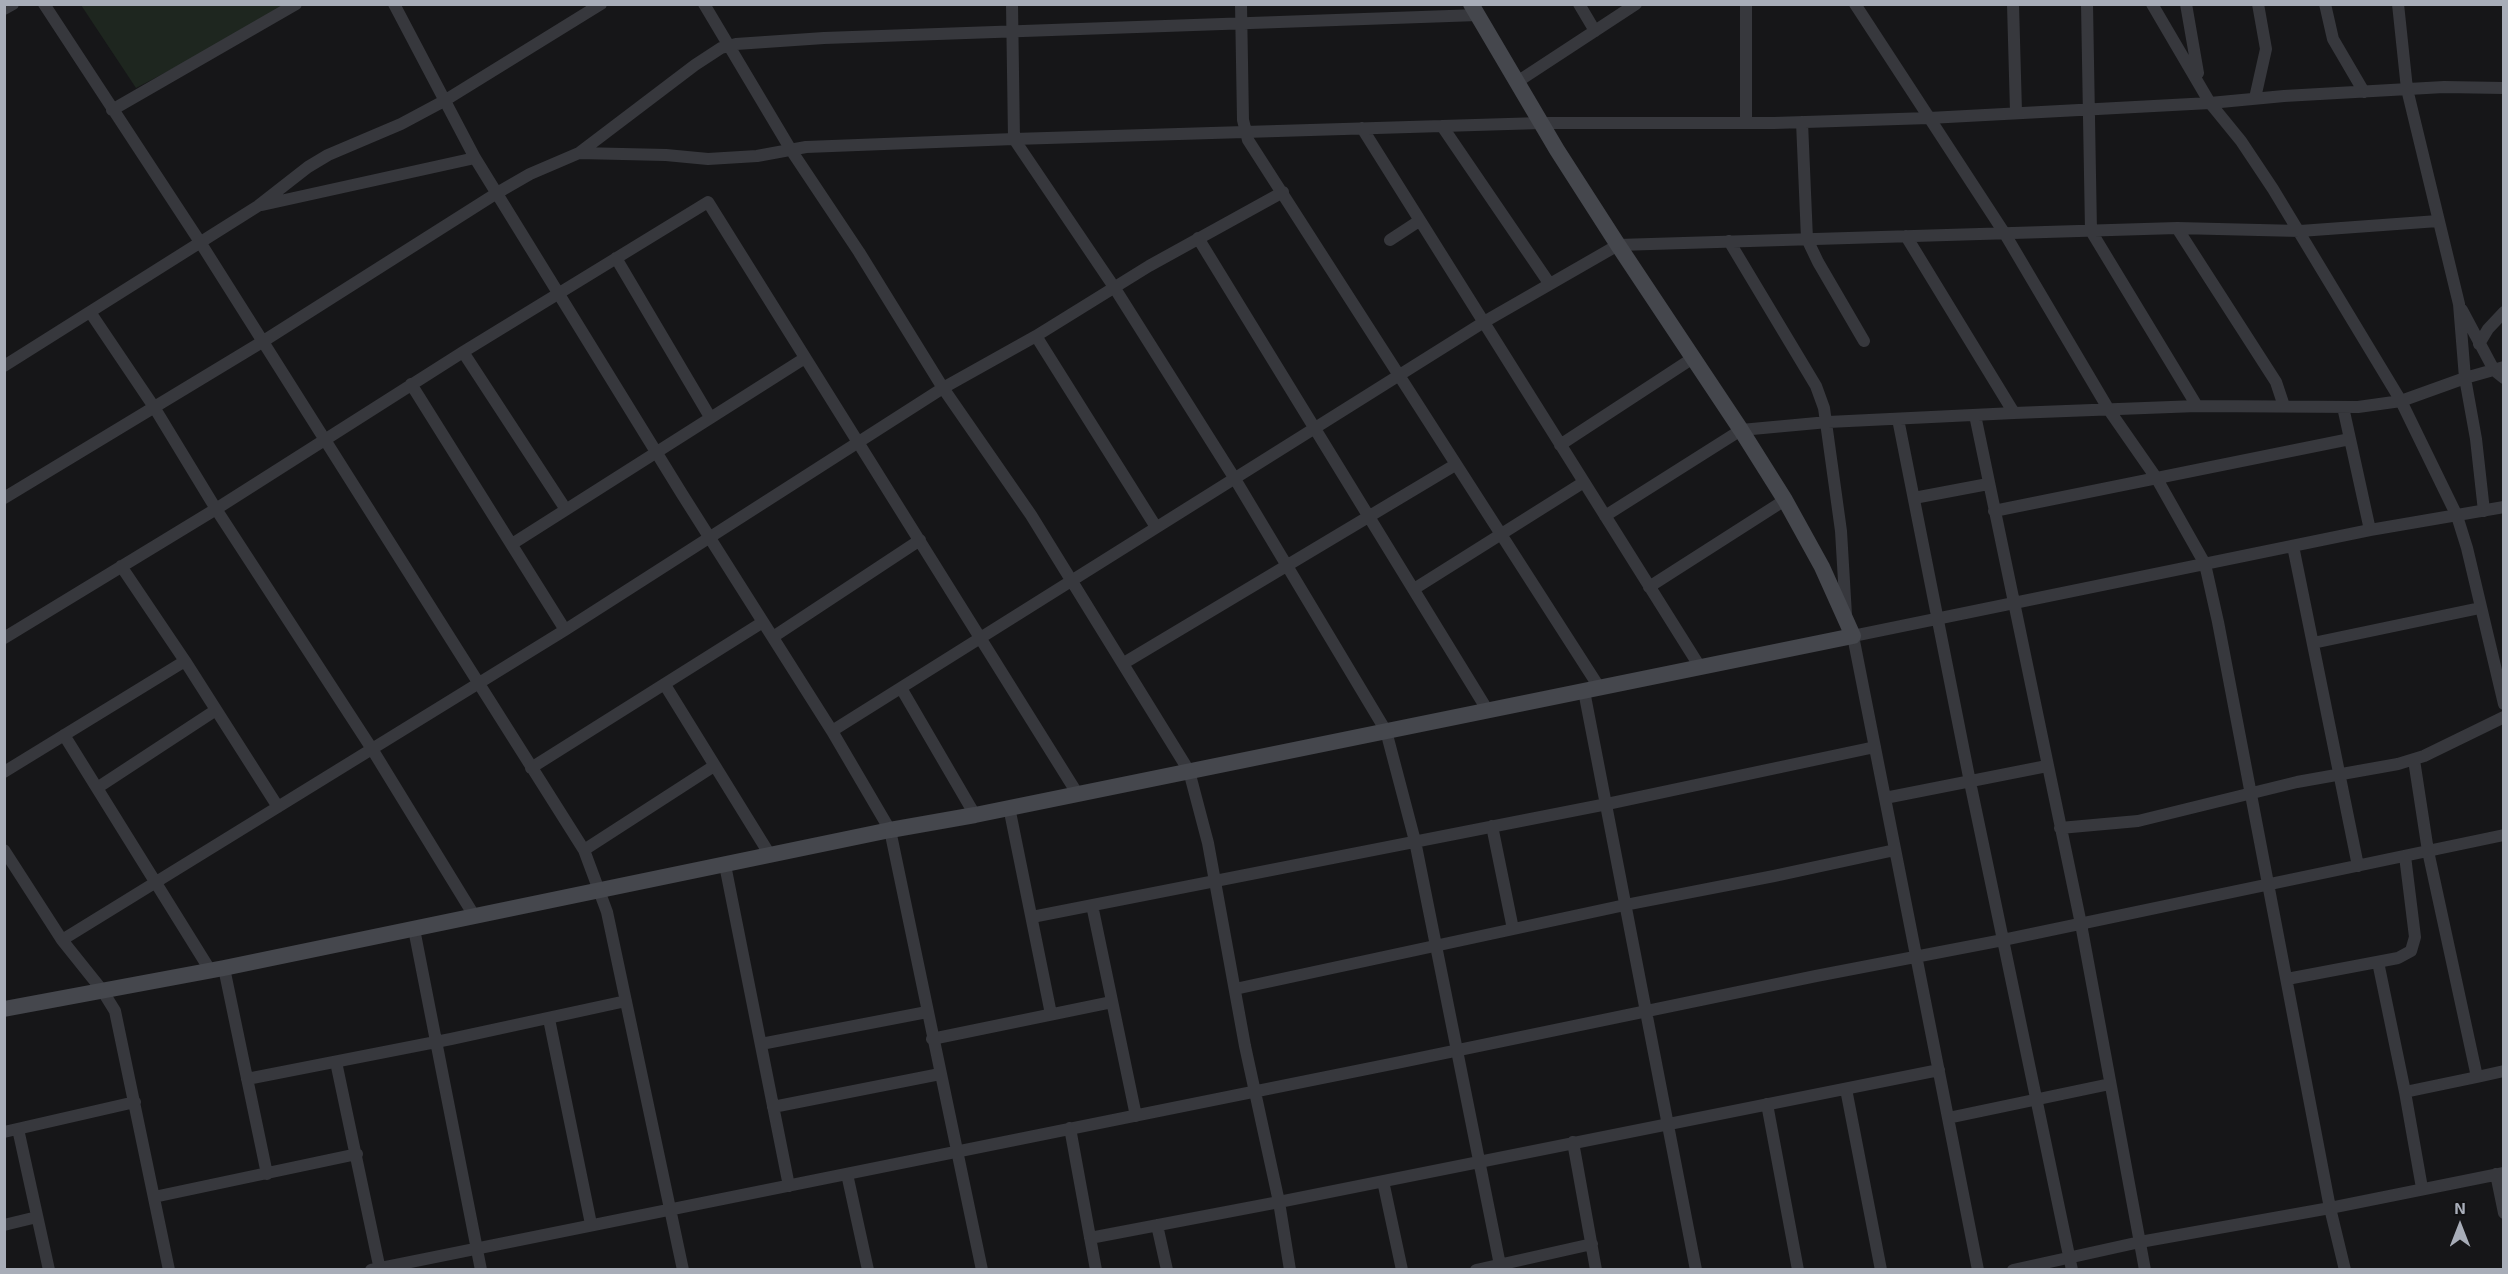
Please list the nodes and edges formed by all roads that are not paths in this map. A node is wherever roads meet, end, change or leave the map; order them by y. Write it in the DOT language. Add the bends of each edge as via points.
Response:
graph roads {
  1 [pos="13,4"];
  2 [pos="44,4"];
  3 [pos="296,4"];
  4 [pos="394,4"];
  5 [pos="601,4"];
  6 [pos="705,4"];
  7 [pos="1012,4"];
  8 [pos="1241,4"];
  9 [pos="1579,4"];
  10 [pos="1636,4"];
  11 [pos="1746,4"];
  12 [pos="1855,4"];
  13 [pos="2013,4"];
  14 [pos="2087,4"];
  15 [pos="2152,4"];
  16 [pos="2186,4"];
  17 [pos="2258,4"];
  18 [pos="2325,4"];
  19 [pos="2398,4"];
  20 [pos="4,9"];
  21 [pos="1475,10"];
  22 [pos="1242,25"];
  23 [pos="1595,31"];
  24 [pos="1012,33"];
  25 [pos="729,45"];
  26 [pos="1517,82"];
  27 [pos="2201,86"];
  28 [pos="2504,88"];
  29 [pos="2407,89"];
  30 [pos="2364,92"];
  31 [pos="2255,98"];
  32 [pos="444,101"];
  33 [pos="2210,103"];
  34 [pos="2088,109"];
  35 [pos="112,110"];
  36 [pos="2016,112"];
  37 [pos="1929,118"];
  38 [pos="1802,122"];
  39 [pos="1541,123"];
  40 [pos="1746,123"];
  41 [pos="1442,126"];
  42 [pos="1362,128"];
  43 [pos="1245,134"];
  44 [pos="1014,139"];
  45 [pos="791,150"];
  46 [pos="579,153"];
  47 [pos="475,158"];
  48 [pos="1283,192"];
  49 [pos="497,193"];
  50 [pos="258,206"];
  51 [pos="1419,221"];
  52 [pos="2438,221"];
  53 [pos="2177,228"];
  54 [pos="2091,231"];
  55 [pos="2300,231"];
  56 [pos="2005,234"];
  57 [pos="1906,236"];
  58 [pos="1198,238"];
  59 [pos="1807,239"];
  60 [pos="1390,240"];
  61 [pos="1729,241"];
  62 [pos="200,242"];
  63 [pos="1617,245"];
  64 [pos="616,258"];
  65 [pos="1549,283"];
  66 [pos="1114,287"];
  67 [pos="559,292"];
  68 [pos="2459,304"];
  69 [pos="90,312"];
  70 [pos="2504,312"];
  71 [pos="1484,322"];
  72 [pos="1036,336"];
  73 [pos="1864,341"];
  74 [pos="262,342"];
  75 [pos="2479,344"];
  76 [pos="463,352"];
  77 [pos="805,358"];
  78 [pos="1693,358"];
  79 [pos="4,366"];
  80 [pos="2500,372"];
  81 [pos="1399,376"];
  82 [pos="2464,378"];
  83 [pos="411,384"];
  84 [pos="943,388"];
  85 [pos="2401,401"];
  86 [pos="2197,406"];
  87 [pos="2284,406"];
  88 [pos="154,407"];
  89 [pos="2343,407"];
  90 [pos="2109,410"];
  91 [pos="2014,412"];
  92 [pos="1975,415"];
  93 [pos="710,417"];
  94 [pos="1898,418"];
  95 [pos="1828,422"];
  96 [pos="1315,429"];
  97 [pos="1741,430"];
  98 [pos="2350,439"];
  99 [pos="325,440"];
  100 [pos="859,441"];
  101 [pos="1560,445"];
  102 [pos="656,452"];
  103 [pos="1455,465"];
  104 [pos="1235,479"];
  105 [pos="2157,479"];
  106 [pos="1584,482"];
  107 [pos="1988,484"];
  108 [pos="4,498"];
  109 [pos="1914,498"];
  110 [pos="1785,500"];
  111 [pos="2504,507"];
  112 [pos="565,508"];
  113 [pos="216,509"];
  114 [pos="1994,511"];
  115 [pos="2484,511"];
  116 [pos="1605,516"];
  117 [pos="2457,516"];
  118 [pos="1369,517"];
  119 [pos="1156,527"];
  120 [pos="2370,530"];
  121 [pos="1500,535"];
  122 [pos="710,538"];
  123 [pos="920,540"];
  124 [pos="512,544"];
  125 [pos="2293,546"];
  126 [pos="2205,564"];
  127 [pos="121,566"];
  128 [pos="1287,566"];
  129 [pos="1071,580"];
  130 [pos="1649,587"];
  131 [pos="1414,590"];
  132 [pos="2014,603"];
  133 [pos="2480,608"];
  134 [pos="1938,619"];
  135 [pos="1846,620"];
  136 [pos="763,622"];
  137 [pos="565,630"];
  138 [pos="1853,636"];
  139 [pos="773,637"];
  140 [pos="4,638"];
  141 [pos="981,638"];
  142 [pos="2313,643"];
  143 [pos="185,661"];
  144 [pos="1124,663"];
  145 [pos="1700,667"];
  146 [pos="478,683"];
  147 [pos="665,685"];
  148 [pos="901,688"];
  149 [pos="1591,689"];
  150 [pos="2504,704"];
  151 [pos="216,710"];
  152 [pos="1488,711"];
  153 [pos="2504,717"];
  154 [pos="832,731"];
  155 [pos="1386,731"];
  156 [pos="64,735"];
  157 [pos="1875,747"];
  158 [pos="372,749"];
  159 [pos="2414,760"];
  160 [pos="714,766"];
  161 [pos="2047,766"];
  162 [pos="531,768"];
  163 [pos="1189,771"];
  164 [pos="4,772"];
  165 [pos="2340,774"];
  166 [pos="1970,782"];
  167 [pos="97,788"];
  168 [pos="2249,792"];
  169 [pos="1077,793"];
  170 [pos="1885,798"];
  171 [pos="1607,804"];
  172 [pos="278,807"];
  173 [pos="1009,807"];
  174 [pos="975,815"];
  175 [pos="1492,826"];
  176 [pos="2060,828"];
  177 [pos="890,830"];
  178 [pos="2504,835"];
  179 [pos="1415,841"];
  180 [pos="584,849"];
  181 [pos="4,850"];
  182 [pos="1895,850"];
  183 [pos="2428,851"];
  184 [pos="770,855"];
  185 [pos="2405,856"];
  186 [pos="725,865"];
  187 [pos="2358,866"];
  188 [pos="1214,881"];
  189 [pos="156,882"];
  190 [pos="2268,884"];
  191 [pos="600,890"];
  192 [pos="1092,905"];
  193 [pos="1625,905"];
  194 [pos="475,917"];
  195 [pos="1032,917"];
  196 [pos="2081,924"];
  197 [pos="414,929"];
  198 [pos="1513,929"];
  199 [pos="62,940"];
  200 [pos="2003,940"];
  201 [pos="1436,945"];
  202 [pos="1917,956"];
  203 [pos="2378,962"];
  204 [pos="217,969"];
  205 [pos="2287,978"];
  206 [pos="1235,989"];
  207 [pos="102,990"];
  208 [pos="626,1001"];
  209 [pos="1112,1002"];
  210 [pos="4,1009"];
  211 [pos="1645,1011"];
  212 [pos="927,1012"];
  213 [pos="1052,1014"];
  214 [pos="549,1019"];
  215 [pos="932,1040"];
  216 [pos="435,1042"];
  217 [pos="760,1044"];
  218 [pos="1456,1050"];
  219 [pos="336,1062"];
  220 [pos="1939,1070"];
  221 [pos="2504,1071"];
  222 [pos="940,1074"];
  223 [pos="2477,1077"];
  224 [pos="247,1079"];
  225 [pos="2110,1084"];
  226 [pos="1846,1089"];
  227 [pos="1256,1091"];
  228 [pos="2405,1092"];
  229 [pos="2036,1098"];
  230 [pos="135,1102"];
  231 [pos="1767,1104"];
  232 [pos="773,1107"];
  233 [pos="1136,1116"];
  234 [pos="1948,1118"];
  235 [pos="1667,1124"];
  236 [pos="1070,1128"];
  237 [pos="18,1129"];
  238 [pos="4,1132"];
  239 [pos="1573,1142"];
  240 [pos="956,1151"];
  241 [pos="357,1154"];
  242 [pos="1479,1160"];
  243 [pos="267,1173"];
  244 [pos="2500,1173"];
  245 [pos="847,1174"];
  246 [pos="1383,1181"];
  247 [pos="789,1186"];
  248 [pos="2422,1188"];
  249 [pos="154,1197"];
  250 [pos="1279,1202"];
  251 [pos="2330,1208"];
  252 [pos="670,1209"];
  253 [pos="2504,1213"];
  254 [pos="37,1217"];
  255 [pos="591,1224"];
  256 [pos="4,1225"];
  257 [pos="1157,1225"];
  258 [pos="1090,1238"];
  259 [pos="2140,1242"];
  260 [pos="1592,1244"];
  261 [pos="476,1248"];
  262 [pos="2070,1263"];
  263 [pos="1500,1264"];
  264 [pos="48,1269"];
  265 [pos="169,1269"];
  266 [pos="377,1269"];
  267 [pos="481,1269"];
  268 [pos="683,1269"];
  269 [pos="868,1269"];
  270 [pos="982,1269"];
  271 [pos="1096,1269"];
  272 [pos="1167,1269"];
  273 [pos="1290,1269"];
  274 [pos="1402,1269"];
  275 [pos="1476,1269"];
  276 [pos="1596,1269"];
  277 [pos="1696,1269"];
  278 [pos="1798,1269"];
  279 [pos="1881,1269"];
  280 [pos="1978,1269"];
  281 [pos="2013,1269"];
  282 [pos="2145,1269"];
  283 [pos="2345,1269"];
  1 -- 20 [label="street"];
  2 -- 35 [label="street"];
  3 -- 35 [label="street"];
  4 -- 32 [label="street"];
  5 -- 32 [label="street"];
  6 -- 25 [label="street"];
  7 -- 24 [label="street"];
  8 -- 22 [label="street"];
  9 -- 23 [label="street"];
  10 -- 23 [label="street"];
  11 -- 40 [label="street"];
  12 -- 37 [label="street"];
  13 -- 36 [label="street"];
  14 -- 34 [label="street"];
  15 -- 27 [label="street"];
  16 -- 27 [label="street"];
  17 -- 31 [label="street" via="2266,49"];
  18 -- 30 [label="street" via="2333,39"];
  19 -- 29 [label="street"];
  21 -- 22 [label="street"];
  21 -- 26 [label="street"];
  22 -- 24 [label="street"];
  22 -- 43 [label="street"];
  23 -- 26 [label="street"];
  24 -- 25 [label="street"];
  24 -- 44 [label="street"];
  25 -- 45 [label="street"];
  25 -- 46 [label="street" via="695,65"];
  26 -- 39 [label="street"];
  27 -- 33 [label="street"];
  28 -- 29 [label="street"];
  29 -- 30 [label="street"];
  29 -- 52 [label="street"];
  30 -- 31 [label="street"];
  31 -- 33 [label="street"];
  32 -- 47 [label="street"];
  32 -- 50 [label="street" via="328,155"];
  33 -- 34 [label="street"];
  33 -- 55 [label="street" via="2241,141"];
  34 -- 36 [label="street"];
  34 -- 54 [label="street"];
  35 -- 62 [label="street"];
  36 -- 37 [label="street"];
  37 -- 38 [label="street"];
  37 -- 56 [label="street"];
  38 -- 40 [label="street"];
  38 -- 59 [label="street"];
  39 -- 40 [label="street"];
  39 -- 41 [label="street"];
  39 -- 63 [label="street"];
  41 -- 42 [label="street"];
  41 -- 65 [label="street"];
  42 -- 43 [label="street"];
  42 -- 51 [label="street"];
  43 -- 44 [label="street"];
  43 -- 48 [label="street"];
  44 -- 45 [label="street"];
  44 -- 66 [label="street"];
  45 -- 46 [label="street" via="708,159"];
  45 -- 84 [label="street"];
  46 -- 49 [label="street"];
  47 -- 49 [label="street"];
  47 -- 50 [label="street"];
  48 -- 58 [label="street"];
  48 -- 81 [label="street"];
  49 -- 67 [label="street"];
  49 -- 74 [label="street"];
  50 -- 62 [label="street"];
  51 -- 60 [label="street"];
  51 -- 71 [label="street"];
  52 -- 55 [label="street"];
  52 -- 68 [label="street"];
  53 -- 54 [label="street"];
  53 -- 55 [label="street"];
  53 -- 87 [label="street" via="2276,382"];
  54 -- 56 [label="street"];
  54 -- 86 [label="street"];
  55 -- 85 [label="street"];
  56 -- 57 [label="street"];
  56 -- 90 [label="street"];
  57 -- 59 [label="street"];
  57 -- 91 [label="street"];
  58 -- 66 [label="street"];
  58 -- 96 [label="street"];
  59 -- 61 [label="street"];
  59 -- 73 [label="street"];
  61 -- 63 [label="street"];
  61 -- 95 [label="street" via="1815,386"];
  62 -- 69 [label="street"];
  62 -- 74 [label="street"];
  63 -- 65 [label="street"];
  63 -- 78 [label="street"];
  64 -- 67 [label="street"];
  64 -- 77 [label="street" via="708,202"];
  64 -- 93 [label="street"];
  65 -- 71 [label="street"];
  66 -- 72 [label="street"];
  66 -- 104 [label="street"];
  67 -- 76 [label="street"];
  67 -- 102 [label="street"];
  68 -- 75 [label="street"];
  68 -- 82 [label="street"];
  69 -- 79 [label="street"];
  69 -- 88 [label="street"];
  70 -- 75 [label="street"];
  71 -- 81 [label="street"];
  71 -- 101 [label="street"];
  72 -- 84 [label="street"];
  72 -- 119 [label="street"];
  74 -- 88 [label="street"];
  74 -- 99 [label="street"];
  75 -- 80 [label="street"];
  76 -- 83 [label="street"];
  76 -- 112 [label="street"];
  77 -- 93 [label="street"];
  77 -- 100 [label="street"];
  78 -- 97 [label="street"];
  78 -- 101 [label="street"];
  80 -- 82 [label="street"];
  81 -- 96 [label="street"];
  81 -- 103 [label="street"];
  82 -- 85 [label="street"];
  82 -- 115 [label="street"];
  83 -- 99 [label="street"];
  83 -- 124 [label="street"];
  84 -- 100 [label="street"];
  84 -- 129 [label="street"];
  85 -- 89 [label="street"];
  85 -- 117 [label="street"];
  86 -- 87 [label="street"];
  86 -- 90 [label="street"];
  87 -- 89 [label="street"];
  88 -- 108 [label="street"];
  88 -- 113 [label="street"];
  89 -- 98 [label="street"];
  90 -- 91 [label="street"];
  90 -- 105 [label="street"];
  91 -- 92 [label="street"];
  92 -- 94 [label="street"];
  92 -- 107 [label="street"];
  93 -- 102 [label="street"];
  94 -- 95 [label="street"];
  94 -- 109 [label="street"];
  95 -- 97 [label="street"];
  95 -- 135 [label="street" via="1841,531"];
  96 -- 104 [label="street"];
  96 -- 118 [label="street"];
  97 -- 110 [label="street"];
  97 -- 116 [label="street"];
  98 -- 105 [label="street"];
  98 -- 120 [label="street"];
  99 -- 113 [label="street"];
  99 -- 146 [label="street"];
  100 -- 122 [label="street"];
  100 -- 123 [label="street"];
  101 -- 106 [label="street"];
  102 -- 112 [label="street"];
  102 -- 122 [label="street"];
  103 -- 118 [label="street"];
  103 -- 121 [label="street"];
  104 -- 119 [label="street"];
  104 -- 128 [label="street"];
  105 -- 114 [label="street"];
  105 -- 126 [label="street"];
  106 -- 116 [label="street"];
  106 -- 121 [label="street"];
  107 -- 109 [label="street"];
  107 -- 114 [label="street"];
  109 -- 134 [label="street"];
  110 -- 130 [label="street"];
  110 -- 135 [label="street"];
  111 -- 115 [label="street"];
  112 -- 124 [label="street"];
  113 -- 127 [label="street"];
  113 -- 158 [label="street"];
  114 -- 132 [label="street"];
  115 -- 117 [label="street"];
  116 -- 130 [label="street"];
  117 -- 120 [label="street"];
  117 -- 133 [label="street"];
  118 -- 128 [label="street"];
  118 -- 131 [label="street"];
  119 -- 129 [label="street"];
  120 -- 125 [label="street"];
  121 -- 131 [label="street"];
  121 -- 149 [label="street"];
  122 -- 136 [label="street"];
  122 -- 137 [label="street"];
  123 -- 139 [label="street"];
  123 -- 141 [label="street"];
  124 -- 137 [label="street"];
  125 -- 126 [label="street"];
  125 -- 142 [label="street"];
  126 -- 132 [label="street"];
  126 -- 168 [label="street"];
  127 -- 140 [label="street"];
  127 -- 143 [label="street"];
  128 -- 144 [label="street"];
  128 -- 155 [label="street"];
  129 -- 141 [label="street"];
  129 -- 144 [label="street"];
  130 -- 145 [label="street"];
  131 -- 152 [label="street"];
  132 -- 134 [label="street"];
  132 -- 161 [label="street"];
  133 -- 142 [label="street"];
  133 -- 150 [label="street"];
  134 -- 138 [label="street"];
  134 -- 166 [label="street"];
  135 -- 138 [label="street"];
  136 -- 139 [label="street"];
  136 -- 147 [label="street"];
  137 -- 146 [label="street"];
  138 -- 145 [label="street"];
  138 -- 157 [label="street"];
  139 -- 154 [label="street"];
  141 -- 148 [label="street"];
  141 -- 169 [label="street"];
  142 -- 165 [label="street"];
  143 -- 151 [label="street"];
  143 -- 156 [label="street"];
  144 -- 163 [label="street"];
  145 -- 149 [label="street"];
  146 -- 158 [label="street"];
  146 -- 162 [label="street"];
  147 -- 160 [label="street"];
  147 -- 162 [label="street"];
  148 -- 154 [label="street"];
  148 -- 174 [label="street"];
  149 -- 152 [label="street"];
  149 -- 171 [label="street"];
  151 -- 167 [label="street"];
  151 -- 172 [label="street"];
  152 -- 155 [label="street"];
  153 -- 159 [label="street"];
  154 -- 177 [label="street"];
  155 -- 163 [label="street"];
  155 -- 179 [label="street"];
  156 -- 164 [label="street"];
  156 -- 167 [label="street"];
  157 -- 170 [label="street"];
  157 -- 171 [label="street"];
  158 -- 172 [label="street"];
  158 -- 194 [label="street"];
  159 -- 165 [label="street"];
  159 -- 183 [label="street"];
  160 -- 180 [label="street"];
  160 -- 184 [label="street"];
  161 -- 166 [label="street"];
  161 -- 176 [label="street"];
  162 -- 180 [label="street"];
  163 -- 169 [label="street"];
  163 -- 188 [label="street"];
  165 -- 168 [label="street"];
  165 -- 187 [label="street"];
  166 -- 170 [label="street"];
  166 -- 200 [label="street"];
  167 -- 189 [label="street"];
  168 -- 176 [label="street" via="2138,821"];
  168 -- 190 [label="street"];
  169 -- 173 [label="street"];
  170 -- 182 [label="street"];
  171 -- 175 [label="street"];
  171 -- 193 [label="street"];
  172 -- 189 [label="street"];
  173 -- 174 [label="street"];
  173 -- 195 [label="street"];
  174 -- 177 [label="street"];
  175 -- 179 [label="street"];
  175 -- 198 [label="street"];
  176 -- 196 [label="street"];
  177 -- 184 [label="street"];
  177 -- 212 [label="street"];
  178 -- 183 [label="street"];
  179 -- 188 [label="street"];
  179 -- 201 [label="street"];
  180 -- 191 [label="street"];
  181 -- 199 [label="street"];
  182 -- 193 [label="street"];
  182 -- 202 [label="street"];
  183 -- 185 [label="street"];
  183 -- 223 [label="street"];
  184 -- 186 [label="street"];
  185 -- 187 [label="street"];
  185 -- 203 [label="street" via="2413,945 2405,956"];
  186 -- 191 [label="street"];
  186 -- 217 [label="street"];
  187 -- 190 [label="street"];
  188 -- 192 [label="street"];
  188 -- 206 [label="street"];
  189 -- 199 [label="street"];
  189 -- 204 [label="street"];
  190 -- 196 [label="street"];
  190 -- 205 [label="street"];
  191 -- 194 [label="street"];
  191 -- 208 [label="street"];
  192 -- 195 [label="street"];
  192 -- 209 [label="street"];
  193 -- 198 [label="street"];
  193 -- 211 [label="street"];
  194 -- 197 [label="street"];
  195 -- 213 [label="street"];
  196 -- 200 [label="street"];
  196 -- 225 [label="street"];
  197 -- 204 [label="street"];
  197 -- 216 [label="street"];
  198 -- 201 [label="street"];
  199 -- 207 [label="street"];
  200 -- 202 [label="street"];
  200 -- 229 [label="street"];
  201 -- 206 [label="street"];
  201 -- 218 [label="street"];
  202 -- 211 [label="street"];
  202 -- 220 [label="street"];
  203 -- 205 [label="street"];
  203 -- 228 [label="street"];
  204 -- 207 [label="street"];
  204 -- 224 [label="street"];
  205 -- 251 [label="street"];
  206 -- 227 [label="street"];
  207 -- 210 [label="street"];
  207 -- 230 [label="street" via="117,1017"];
  208 -- 214 [label="street"];
  208 -- 252 [label="street"];
  209 -- 213 [label="street"];
  209 -- 233 [label="street"];
  211 -- 218 [label="street"];
  211 -- 235 [label="street"];
  212 -- 215 [label="street"];
  212 -- 217 [label="street"];
  213 -- 215 [label="street"];
  214 -- 216 [label="street"];
  214 -- 255 [label="street"];
  215 -- 222 [label="street"];
  216 -- 219 [label="street"];
  216 -- 261 [label="street"];
  217 -- 232 [label="street"];
  218 -- 227 [label="street"];
  218 -- 242 [label="street"];
  219 -- 224 [label="street"];
  219 -- 241 [label="street"];
  220 -- 226 [label="street"];
  220 -- 234 [label="street"];
  221 -- 223 [label="street"];
  222 -- 232 [label="street"];
  222 -- 240 [label="street"];
  223 -- 228 [label="street"];
  224 -- 243 [label="street"];
  225 -- 229 [label="street"];
  225 -- 259 [label="street"];
  226 -- 231 [label="street"];
  226 -- 279 [label="street"];
  227 -- 233 [label="street"];
  227 -- 250 [label="street"];
  228 -- 248 [label="street"];
  229 -- 234 [label="street"];
  229 -- 262 [label="street"];
  230 -- 237 [label="street"];
  230 -- 249 [label="street"];
  231 -- 235 [label="street"];
  231 -- 278 [label="street"];
  232 -- 247 [label="street"];
  233 -- 236 [label="street"];
  234 -- 280 [label="street"];
  235 -- 239 [label="street"];
  235 -- 277 [label="street"];
  236 -- 240 [label="street"];
  236 -- 258 [label="street"];
  237 -- 238 [label="street"];
  237 -- 254 [label="street"];
  239 -- 242 [label="street"];
  239 -- 260 [label="street"];
  240 -- 245 [label="street"];
  240 -- 270 [label="street"];
  241 -- 243 [label="street"];
  241 -- 266 [label="street"];
  242 -- 246 [label="street"];
  242 -- 263 [label="street"];
  243 -- 249 [label="street"];
  244 -- 248 [label="street"];
  244 -- 253 [label="street"];
  245 -- 247 [label="street"];
  245 -- 269 [label="street"];
  246 -- 250 [label="street"];
  246 -- 274 [label="street"];
  247 -- 252 [label="street"];
  248 -- 251 [label="street"];
  249 -- 265 [label="street"];
  250 -- 257 [label="street"];
  250 -- 273 [label="street"];
  251 -- 259 [label="street"];
  251 -- 283 [label="street"];
  252 -- 255 [label="street"];
  252 -- 268 [label="street"];
  254 -- 256 [label="street"];
  254 -- 264 [label="street"];
  255 -- 261 [label="street"];
  257 -- 258 [label="street"];
  257 -- 272 [label="street"];
  258 -- 271 [label="street"];
  259 -- 262 [label="street"];
  259 -- 282 [label="street"];
  260 -- 263 [label="street"];
  260 -- 276 [label="street"];
  261 -- 266 [label="street"];
  261 -- 267 [label="street"];
  262 -- 281 [label="street"];
  263 -- 275 [label="street"];
}
